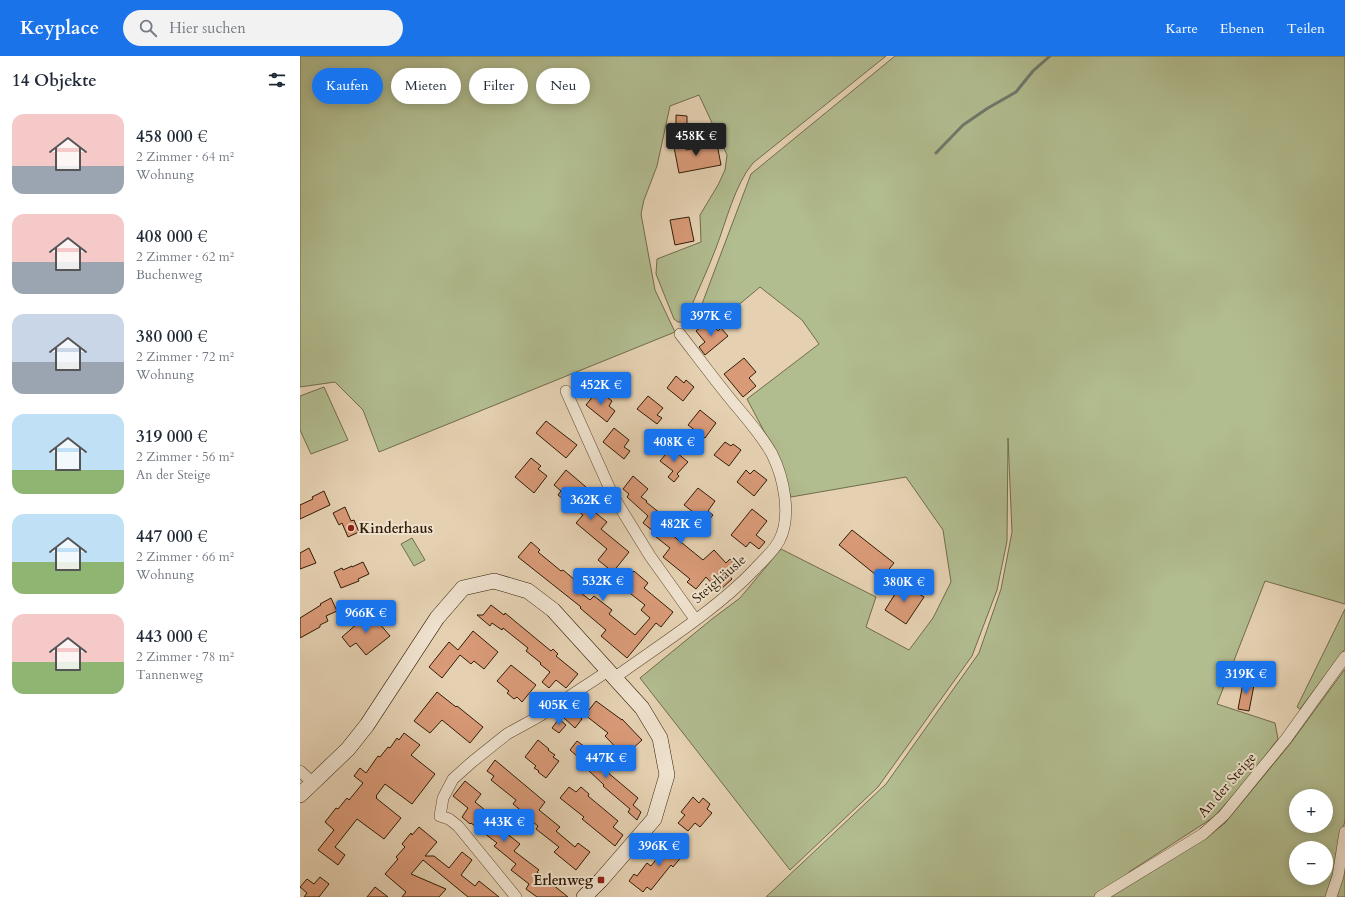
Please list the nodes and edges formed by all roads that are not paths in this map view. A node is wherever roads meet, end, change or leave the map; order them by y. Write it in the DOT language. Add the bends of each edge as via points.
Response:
graph roads {
  1 [pos="680,334"];
  2 [pos="566,392"];
  3 [pos="695,619"];
  4 [pos="1345,658"];
  5 [pos="611,674"];
  6 [pos="300,771"];
  7 [pos="313,783"];
  8 [pos="300,795"];
  9 [pos="1345,832"];
  10 [pos="516,897"];
  11 [pos="584,897"];
  12 [pos="1100,897"];
  13 [pos="1331,897"];
  1 -- 3 [label="street, Steighäusle" via="759,434 771,453 785,492 785,525 779,541 740,586"];
  2 -- 3 [label="street" via="613,496 650,556"];
  3 -- 5 [label="street, Steighäusle"];
  4 -- 12 [label="street, An der Steige" via="1286,738 1224,815 1203,834"];
  5 -- 7 [label="street" via="553,610 528,591 494,581 463,588 437,618 367,725 348,749"];
  5 -- 10 [label="street, Steighäusle" via="507,734 453,779 443,798 440,816 458,826"];
  5 -- 11 [label="street" via="642,708 660,738 667,775 654,819"];
  6 -- 7 [label="street"];
  7 -- 8 [label="street"];
  9 -- 13 [label="street" via="1338,876"];
}
